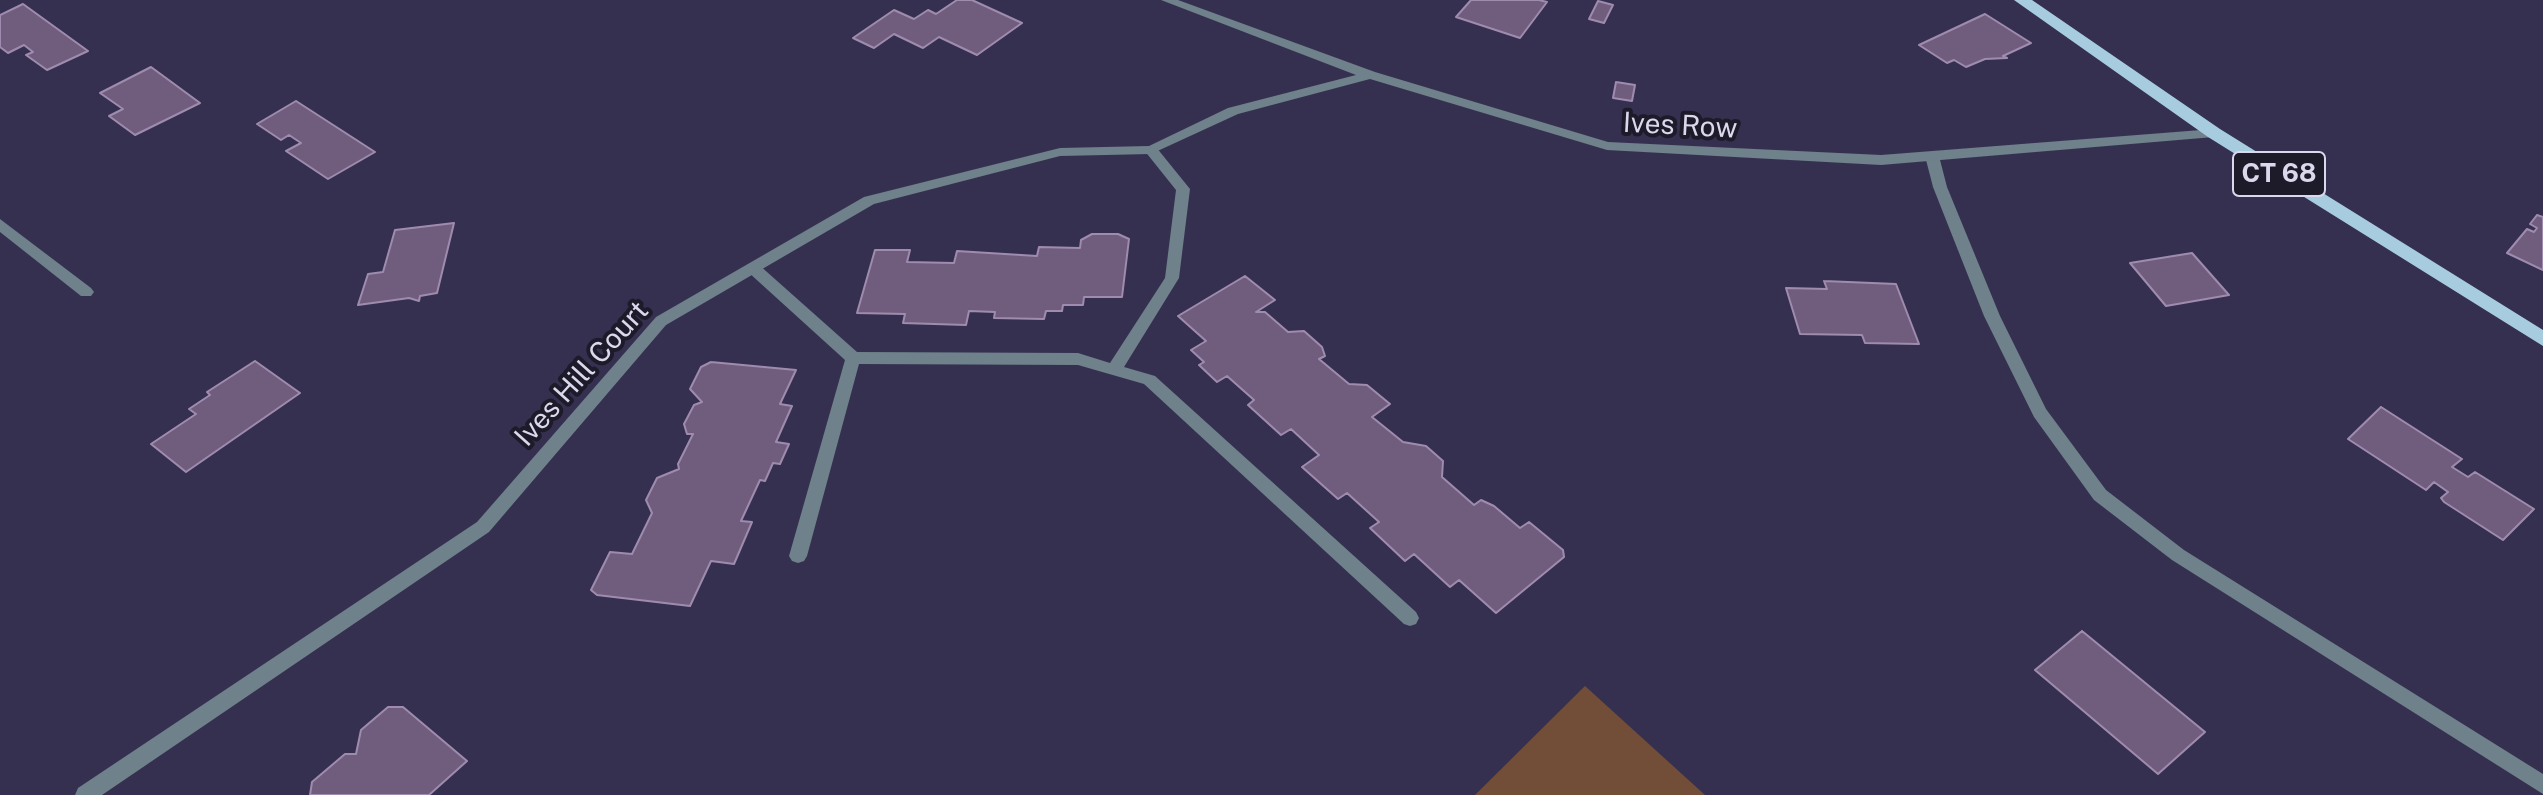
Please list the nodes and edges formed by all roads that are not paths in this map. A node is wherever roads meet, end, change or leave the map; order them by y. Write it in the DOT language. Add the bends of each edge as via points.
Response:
graph roads {
  1 [pos="1167,0"];
  2 [pos="2022,0"];
  3 [pos="1370,75"];
  4 [pos="2214,133"];
  5 [pos="1151,150"];
  6 [pos="1932,156"];
  7 [pos="0,224"];
  8 [pos="753,268"];
  9 [pos="86,292"];
  10 [pos="2543,339"];
  11 [pos="853,358"];
  12 [pos="1114,369"];
  13 [pos="798,556"];
  14 [pos="1410,618"];
  15 [pos="2543,785"];
  16 [pos="85,795"];
  1 -- 3 [label="street, Ives Row"];
  2 -- 4 [label="main road, CT 68"];
  3 -- 5 [label="street, Ives Hill Court" via="1233,111"];
  3 -- 6 [label="street, Ives Row" via="1607,146 1881,160"];
  4 -- 6 [label="street, Ives Row"];
  4 -- 10 [label="main road, CT 68"];
  5 -- 8 [label="street, Ives Hill Court" via="1060,152 869,200"];
  5 -- 12 [label="street" via="1183,189 1172,278"];
  6 -- 15 [label="street" via="1992,316 2040,413 2100,495 2178,555"];
  7 -- 9 [label="street"];
  8 -- 11 [label="street"];
  8 -- 16 [label="street, Ives Hill Court" via="661,321 483,527"];
  11 -- 12 [label="street" via="1078,359"];
  11 -- 13 [label="street"];
  12 -- 14 [label="street" via="1149,380"];
}
